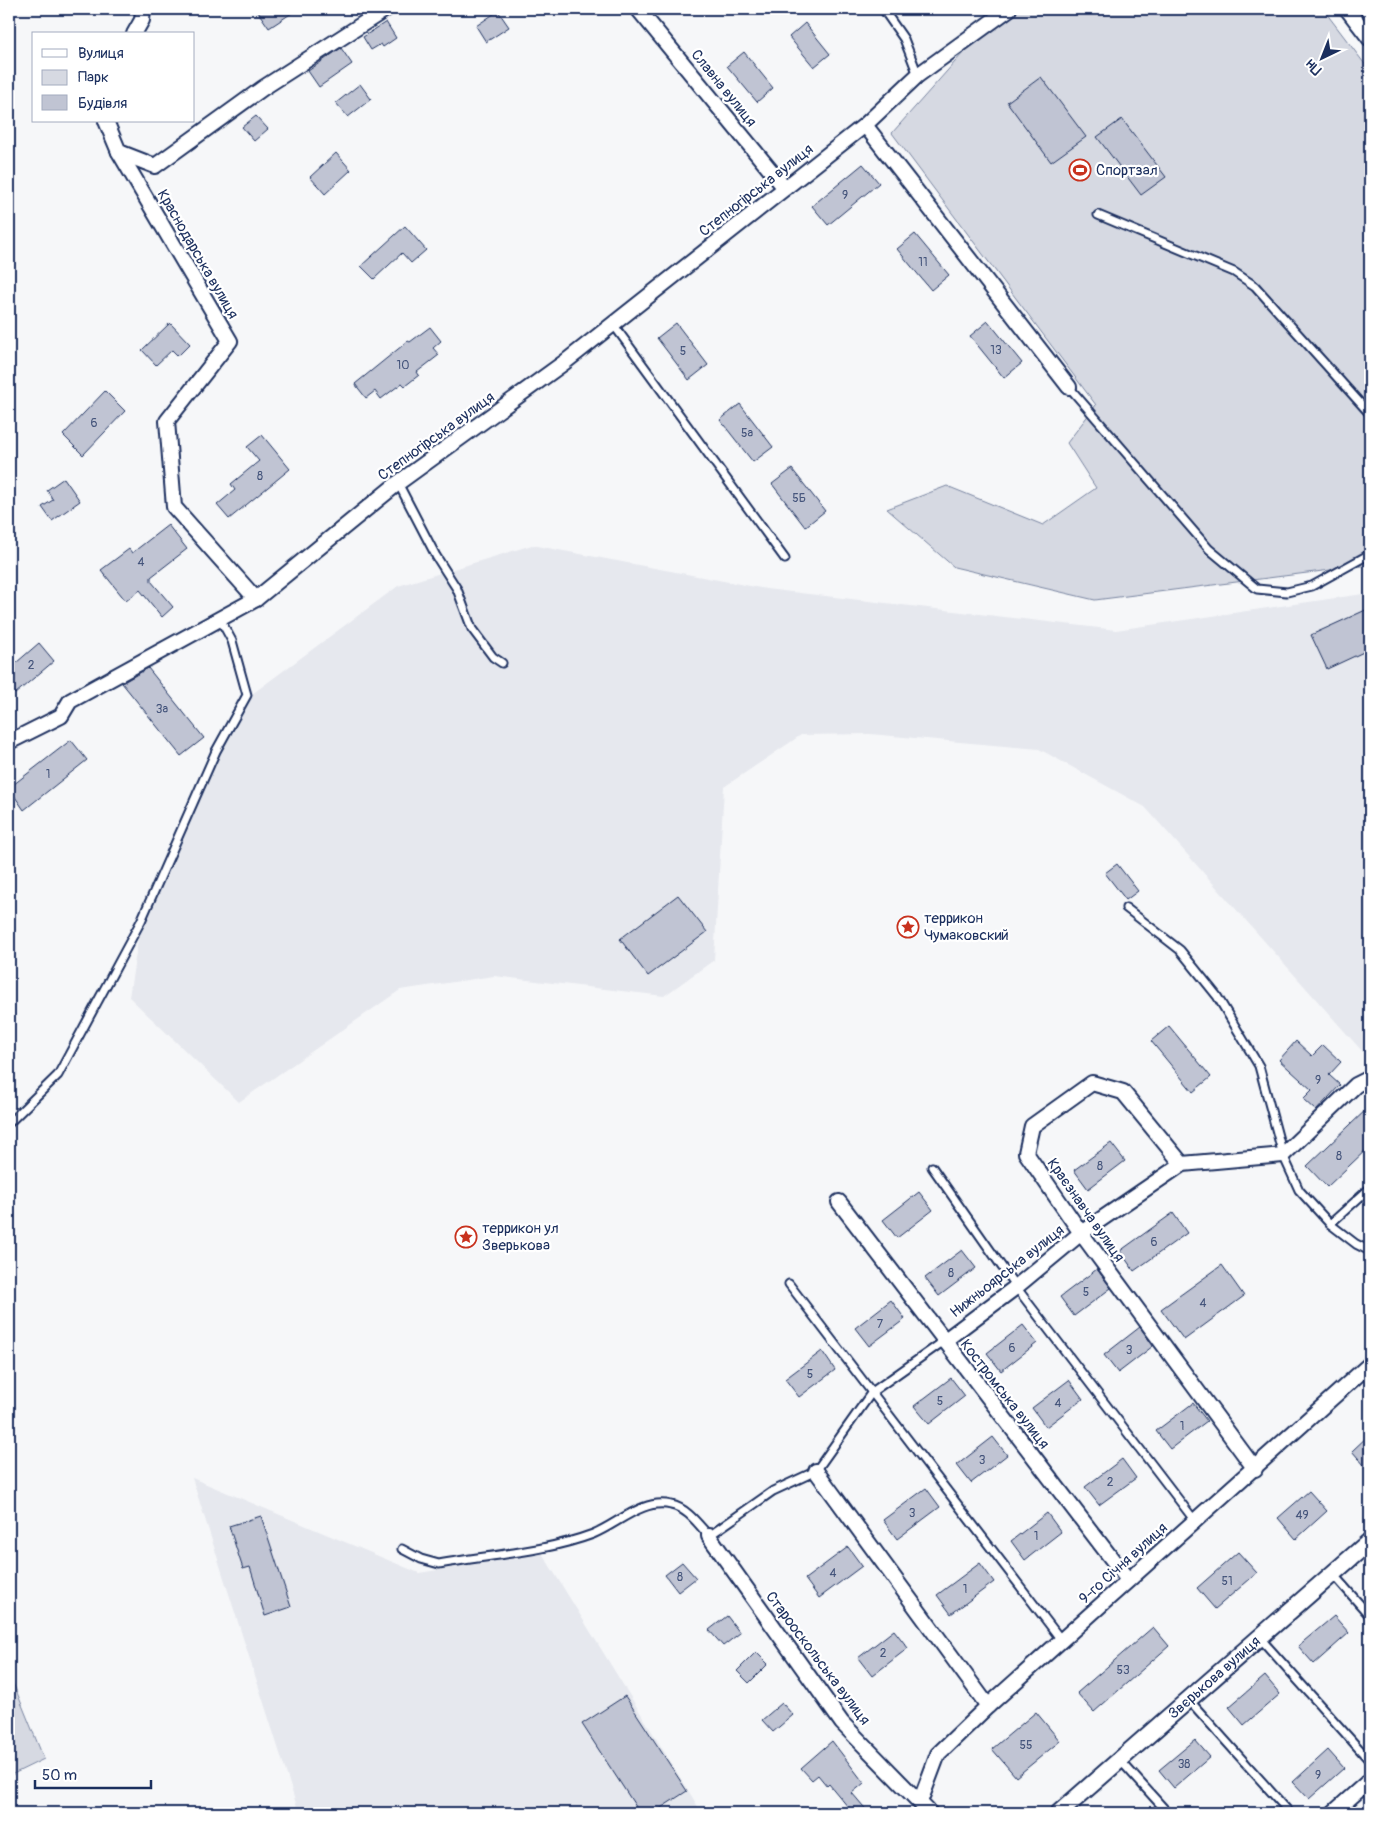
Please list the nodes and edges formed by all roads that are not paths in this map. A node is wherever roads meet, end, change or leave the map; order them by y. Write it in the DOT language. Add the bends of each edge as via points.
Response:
graph roads {
  1 [pos="142,9"];
  2 [pos="386,9"];
  3 [pos="638,9"];
  4 [pos="883,9"];
  5 [pos="1009,9"];
  6 [pos="1347,9"];
  7 [pos="135,32"];
  8 [pos="1370,39"];
  9 [pos="918,75"];
  10 [pos="106,122"];
  11 [pos="865,125"];
  12 [pos="119,152"];
  13 [pos="785,188"];
  14 [pos="1098,215"];
  15 [pos="612,324"];
  16 [pos="1069,388"];
  17 [pos="1370,414"];
  18 [pos="398,483"];
  19 [pos="1370,554"];
  20 [pos="784,559"];
  21 [pos="256,599"];
  22 [pos="219,617"];
  23 [pos="502,663"];
  24 [pos="9,742"];
  25 [pos="1126,908"];
  26 [pos="1370,1078"];
  27 [pos="9,1123"];
  28 [pos="1283,1155"];
  29 [pos="1182,1164"];
  30 [pos="932,1167"];
  31 [pos="1370,1188"];
  32 [pos="839,1202"];
  33 [pos="1330,1224"];
  34 [pos="1081,1233"];
  35 [pos="1370,1251"];
  36 [pos="789,1284"];
  37 [pos="1016,1287"];
  38 [pos="944,1341"];
  39 [pos="1370,1364"];
  40 [pos="872,1392"];
  41 [pos="1255,1469"];
  42 [pos="816,1471"];
  43 [pos="1195,1521"];
  44 [pos="709,1536"];
  45 [pos="1370,1541"];
  46 [pos="402,1549"];
  47 [pos="1332,1574"];
  48 [pos="1128,1580"];
  49 [pos="1370,1616"];
  50 [pos="1260,1638"];
  51 [pos="1062,1641"];
  52 [pos="1189,1700"];
  53 [pos="988,1706"];
  54 [pos="1120,1760"];
  55 [pos="1370,1762"];
  56 [pos="1370,1780"];
  57 [pos="920,1802"];
  58 [pos="930,1813"];
  59 [pos="1059,1813"];
  60 [pos="1168,1813"];
  61 [pos="1290,1813"];
  62 [pos="1333,1813"];
  1 -- 7 [label="street" via="142,20"];
  2 -- 12 [label="street" via="263,88 155,166"];
  3 -- 13 [label="street, Славна вулиця"];
  4 -- 9 [label="lane" via="904,40"];
  5 -- 9 [label="street, Степногірська вулиця"];
  6 -- 8 [label="street"];
  9 -- 11 [label="street, Степногірська вулиця"];
  10 -- 12 [label="street, Краснодарська вулиця"];
  11 -- 13 [label="street, Степногірська вулиця"];
  11 -- 16 [label="street"];
  12 -- 21 [label="street, Краснодарська вулиця" via="230,341 167,421 174,507"];
  13 -- 15 [label="street, Степногірська вулиця"];
  14 -- 17 [label="lane" via="1225,268 1255,286"];
  15 -- 18 [label="street, Степногірська вулиця"];
  15 -- 20 [label="lane"];
  16 -- 19 [label="lane" via="1210,549 1257,589 1287,592 1312,586"];
  18 -- 21 [label="street, Степногірська вулиця"];
  18 -- 23 [label="lane" via="457,589 472,629 493,657"];
  21 -- 22 [label="street, Степногірська вулиця"];
  22 -- 24 [label="street, Степногірська вулиця" via="70,701 61,716"];
  22 -- 27 [label="lane" via="232,641 247,695 216,751 141,921 58,1075"];
  25 -- 28 [label="lane" via="1180,950 1217,996 1259,1066"];
  26 -- 28 [label="street" via="1356,1085"];
  28 -- 29 [label="street, Нижньоярська вулиця"];
  28 -- 33 [label="lane" via="1300,1190"];
  29 -- 34 [label="street, Нижньоярська вулиця"];
  29 -- 34 [label="street, Краєзнавча вулиця" via="1123,1092 1092,1084 1032,1126 1026,1153"];
  30 -- 37 [label="lane"];
  31 -- 33 [label="lane"];
  32 -- 38 [label="street, Костромська вулиця"];
  33 -- 35 [label="lane"];
  34 -- 37 [label="street, Нижньоярська вулиця"];
  34 -- 41 [label="street, Краєзнавча вулиця"];
  36 -- 40 [label="lane"];
  37 -- 38 [label="street, Нижньоярська вулиця"];
  37 -- 43 [label="lane"];
  38 -- 40 [label="lane"];
  38 -- 48 [label="street, Костромська вулиця"];
  39 -- 41 [label="street, 9-го Січня вулиця"];
  40 -- 42 [label="lane"];
  40 -- 51 [label="lane"];
  41 -- 43 [label="street, 9-го Січня вулиця"];
  42 -- 44 [label="lane" via="773,1491"];
  42 -- 53 [label="street"];
  43 -- 48 [label="street, 9-го Січня вулиця"];
  44 -- 46 [label="lane" via="688,1513 671,1505 650,1505 594,1534 547,1546 438,1564"];
  44 -- 57 [label="street, Старооскольська вулиця" via="842,1723"];
  45 -- 47 [label="street, Звєрькова вулиця"];
  47 -- 49 [label="lane"];
  47 -- 50 [label="street, Звєрькова вулиця"];
  48 -- 51 [label="street, 9-го Січня вулиця"];
  50 -- 52 [label="street, Звєрькова вулиця"];
  50 -- 55 [label="lane"];
  51 -- 53 [label="street, 9-го Січня вулиця"];
  52 -- 54 [label="street, Звєрькова вулиця"];
  52 -- 61 [label="lane"];
  53 -- 57 [label="street, 9-го Січня вулиця" via="938,1754"];
  54 -- 59 [label="street, Звєрькова вулиця"];
  54 -- 60 [label="lane"];
  56 -- 62 [label="street"];
  57 -- 58 [label="street, Старооскольська вулиця"];
}
